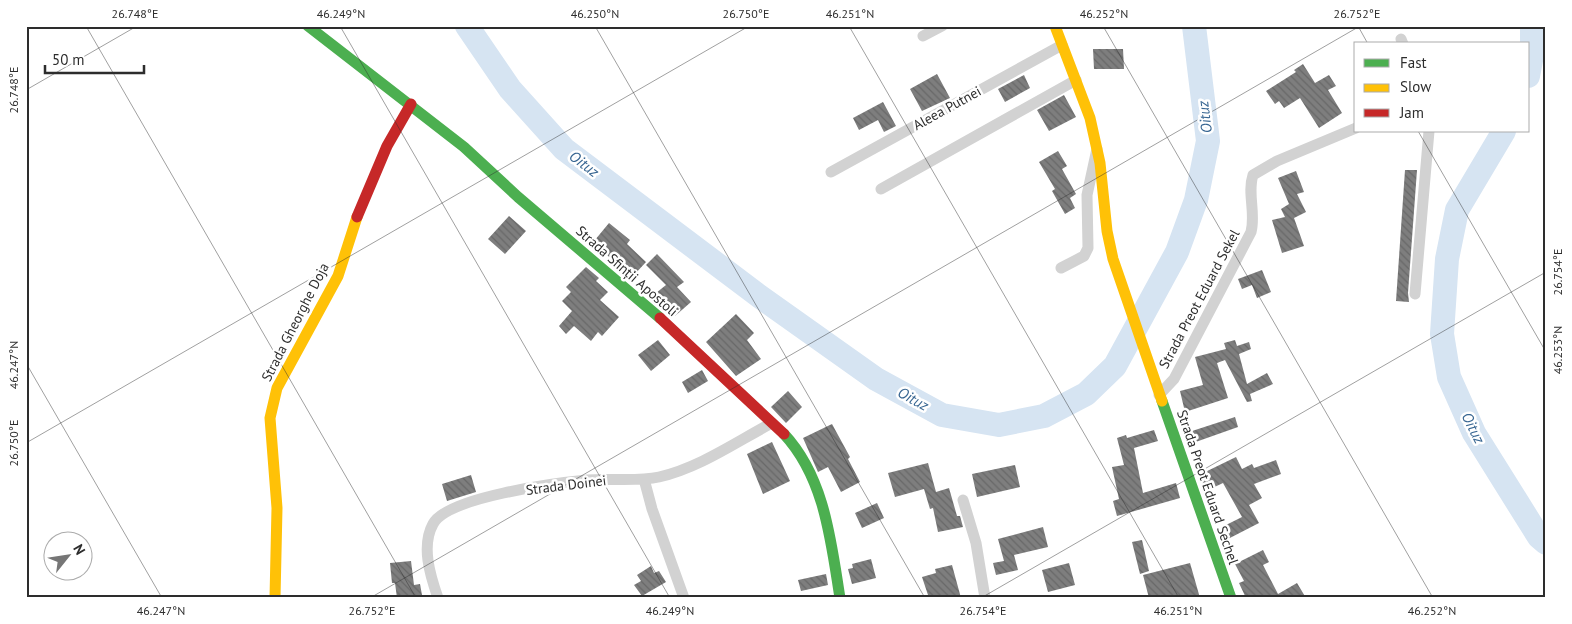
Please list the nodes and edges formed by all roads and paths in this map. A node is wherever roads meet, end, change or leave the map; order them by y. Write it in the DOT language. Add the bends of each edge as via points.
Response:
graph roads {
  1 [pos="308,26"];
  2 [pos="942,26"];
  3 [pos="1055,26"];
  4 [pos="923,36"];
  5 [pos="1062,45"];
  6 [pos="1076,80"];
  7 [pos="411,104"];
  8 [pos="1354,129"];
  9 [pos="1429,132"];
  10 [pos="1098,148"];
  11 [pos="831,172"];
  12 [pos="882,189"];
  13 [pos="1061,268"];
  14 [pos="1415,294"];
  15 [pos="1158,390"];
  16 [pos="772,422"];
  17 [pos="644,479"];
  18 [pos="963,500"];
  19 [pos="275,598"];
  20 [pos="438,598"];
  21 [pos="684,598"];
  22 [pos="840,598"];
  23 [pos="985,598"];
  24 [pos="1231,598"];
  1 -- 7 [label="street, Strada Sfinții Apostoli"];
  2 -- 4 [label="street"];
  3 -- 5 [label="street, Strada Preot Eduard Sekel"];
  5 -- 6 [label="street, Strada Preot Eduard Sekel"];
  5 -- 11 [label="street, Aleea Putnei"];
  6 -- 10 [label="street, Strada Preot Eduard Sekel"];
  6 -- 12 [label="street"];
  7 -- 16 [label="street, Strada Sfinții Apostoli" via="637,297"];
  7 -- 19 [label="street, Strada Gheorghe Doja" via="363,199 338,276 277,388 272,405 270,418 277,508"];
  8 -- 15 [label="street, Strada Preot Eduard Sekel" via="1253,175 1251,232 1174,379"];
  9 -- 14 [label="street"];
  10 -- 13 [label="street" via="1087,195 1088,248 1084,256"];
  10 -- 15 [label="street, Strada Preot Eduard Sekel" via="1104,221 1113,259"];
  15 -- 24 [label="street, Strada Preot Eduard Sechel"];
  16 -- 17 [label="street, Strada Doinei" via="692,466"];
  16 -- 22 [label="street, Strada Sfinții Apostoli" via="797,452 822,503"];
  17 -- 20 [label="street, Strada Doinei" via="586,480 530,488 468,502 443,512 433,523 427,539"];
  17 -- 21 [label="street"];
  18 -- 23 [label="street" via="976,543"];
}
